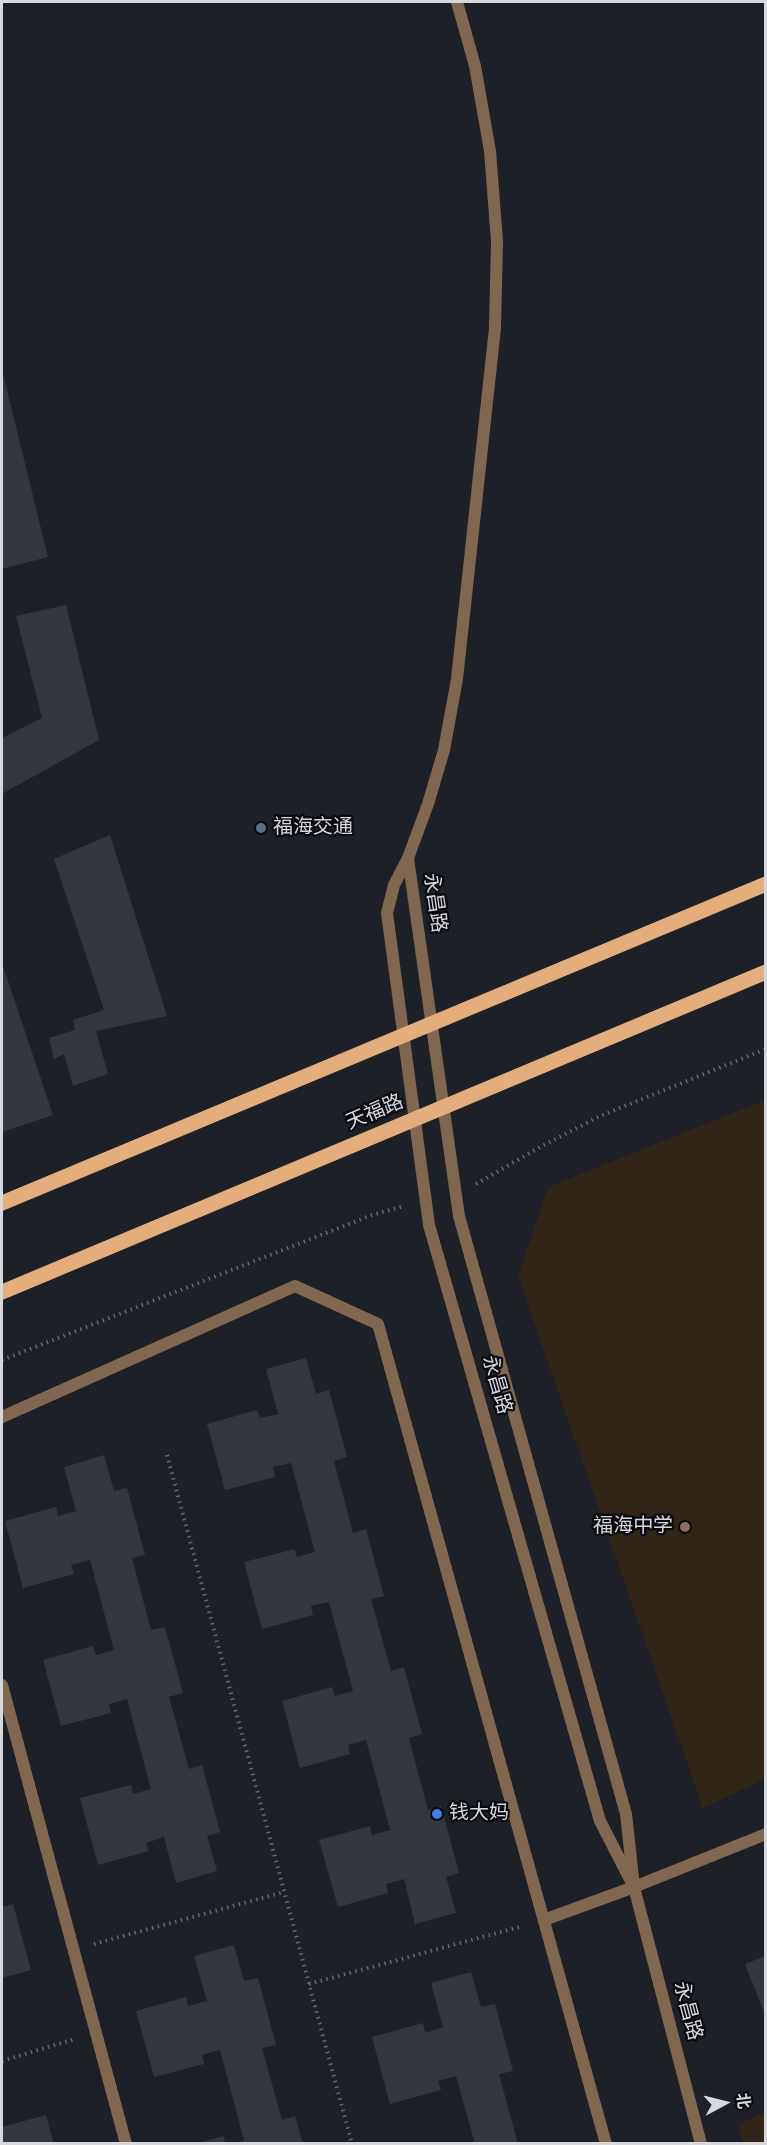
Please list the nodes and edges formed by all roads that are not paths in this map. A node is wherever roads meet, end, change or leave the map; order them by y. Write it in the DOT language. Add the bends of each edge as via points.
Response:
graph roads {
  1 [pos="457,2"];
  2 [pos="408,858"];
  3 [pos="765,884"];
  4 [pos="765,972"];
  5 [pos="431,1023"];
  6 [pos="404,1035"];
  7 [pos="443,1107"];
  8 [pos="415,1119"];
  9 [pos="2,1203"];
  10 [pos="2,1292"];
  11 [pos="2,1417"];
  12 [pos="2,1685"];
  13 [pos="765,1834"];
  14 [pos="634,1887"];
  15 [pos="544,1920"];
  16 [pos="126,2144"];
  17 [pos="606,2144"];
  18 [pos="701,2144"];
  1 -- 2 [label="street" via="475,66 490,151 497,241 495,328 457,679 444,750"];
  2 -- 5 [label="street, 永昌路"];
  2 -- 6 [label="street, 永昌路" via="394,885 387,913"];
  3 -- 5 [label="main road"];
  4 -- 7 [label="main road, 天福路"];
  5 -- 6 [label="main road"];
  5 -- 7 [label="street, 永昌路"];
  6 -- 8 [label="street, 永昌路"];
  6 -- 9 [label="main road"];
  7 -- 8 [label="main road, 天福路"];
  7 -- 14 [label="street, 永昌路" via="462,1227 626,1814"];
  8 -- 10 [label="main road, 天福路"];
  8 -- 14 [label="street, 永昌路" via="429,1225 600,1821"];
  11 -- 15 [label="street" via="295,1286 378,1324"];
  12 -- 16 [label="street"];
  13 -- 14 [label="street"];
  14 -- 15 [label="street"];
  14 -- 18 [label="street, 永昌路"];
  15 -- 17 [label="street"];
}
